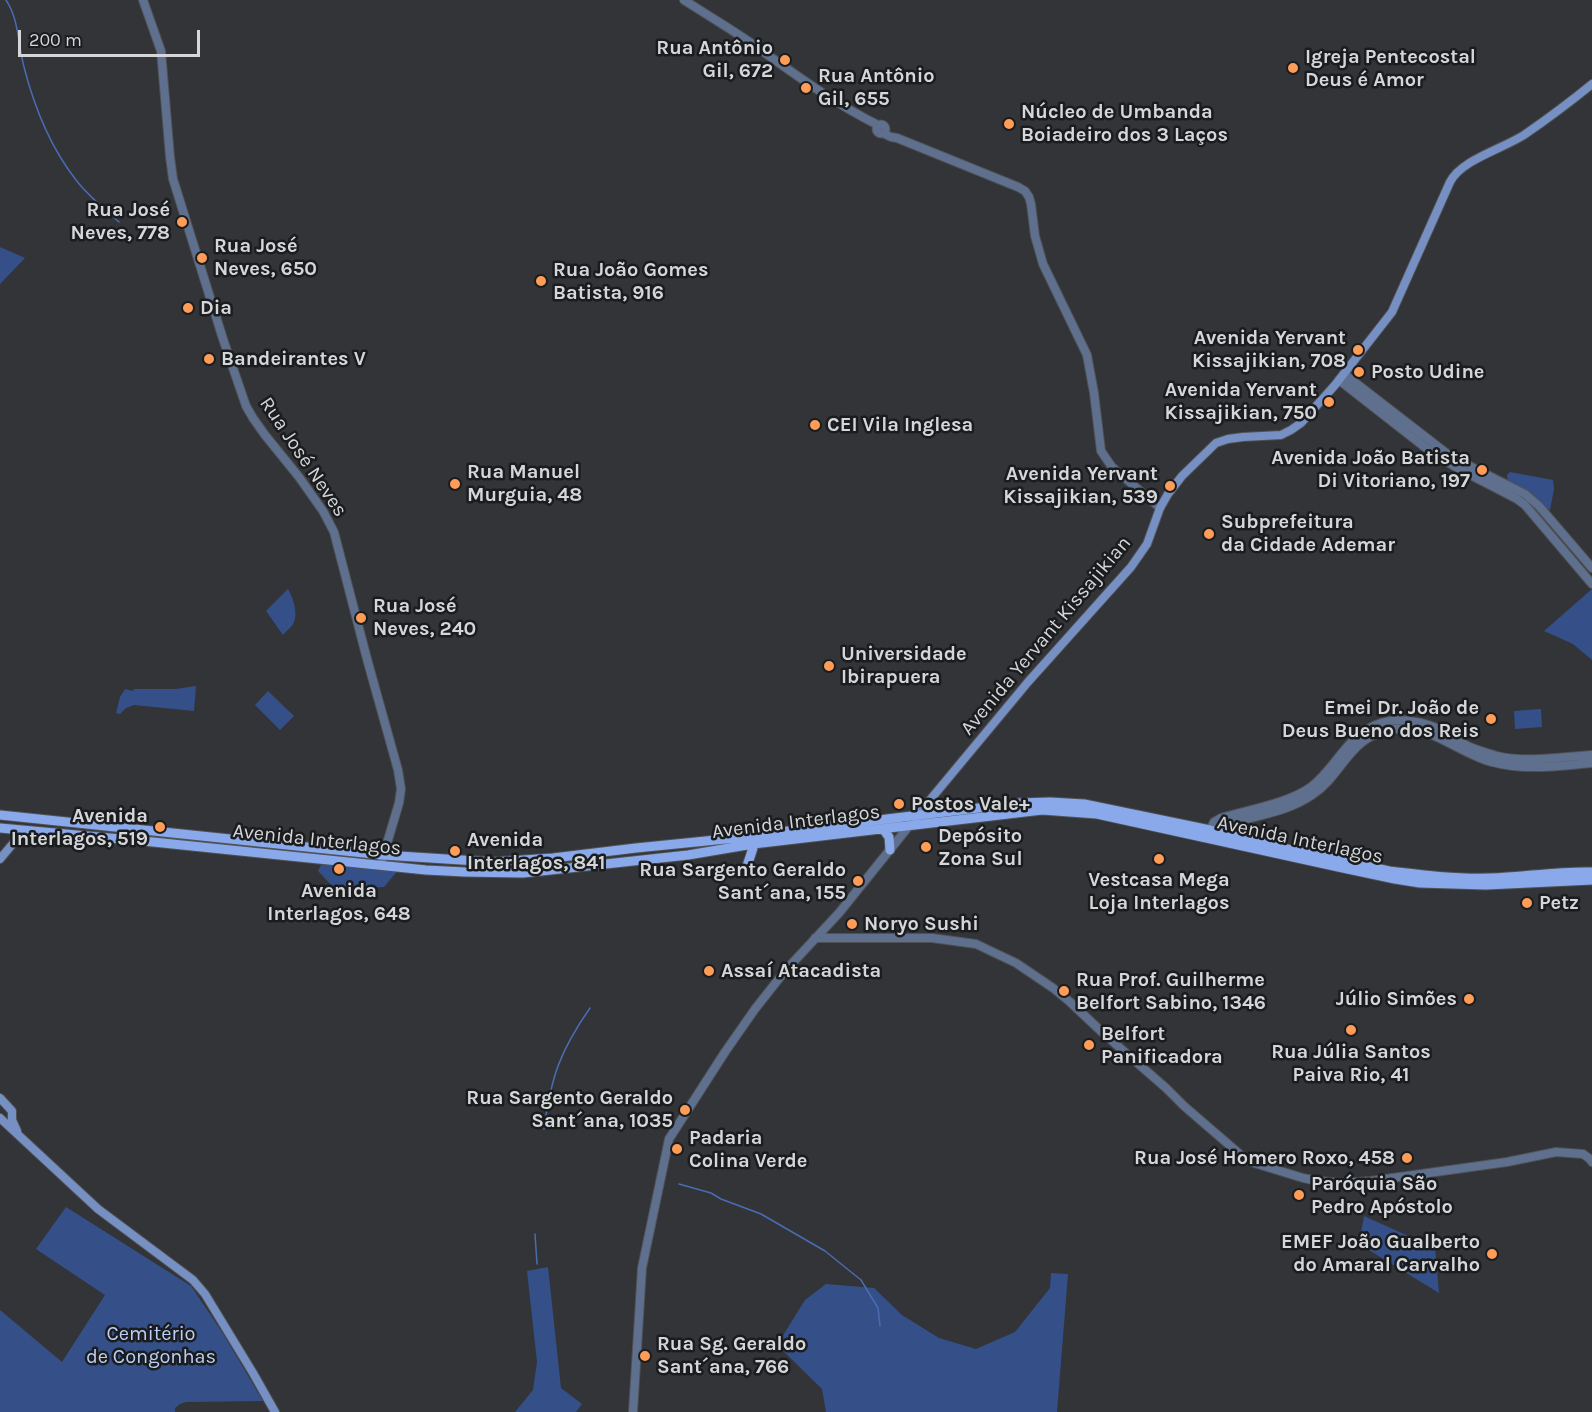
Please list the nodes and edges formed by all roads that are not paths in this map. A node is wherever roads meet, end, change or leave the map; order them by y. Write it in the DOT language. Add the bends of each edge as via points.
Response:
graph roads {
  1 [pos="143,0"];
  2 [pos="684,0"];
  3 [pos="1592,84"];
  4 [pos="1341,377"];
  5 [pos="1160,508"];
  6 [pos="1592,568"];
  7 [pos="1592,584"];
  8 [pos="1592,755"];
  9 [pos="1592,763"];
  10 [pos="0,815"];
  11 [pos="917,816"];
  12 [pos="17,817"];
  13 [pos="909,826"];
  14 [pos="0,828"];
  15 [pos="883,829"];
  16 [pos="19,830"];
  17 [pos="36,832"];
  18 [pos="1213,835"];
  19 [pos="16,840"];
  20 [pos="750,840"];
  21 [pos="890,850"];
  22 [pos="0,859"];
  23 [pos="382,860"];
  24 [pos="747,866"];
  25 [pos="1592,872"];
  26 [pos="1592,880"];
  27 [pos="815,938"];
  28 [pos="0,1098"];
  29 [pos="12,1111"];
  30 [pos="0,1116"];
  31 [pos="20,1136"];
  32 [pos="1592,1162"];
  33 [pos="275,1412"];
  34 [pos="633,1412"];
  1 -- 23 [label="street, Rua José Neves" via="161,51 173,179 246,405 323,511 336,538 401,789"];
  2 -- 5 [label="street" via="868,124 891,137 1018,187 1029,197 1043,264 1087,355 1101,451 1112,467"];
  3 -- 4 [label="main road, Avenida Yervant Kissajikian" via="1531,130 1470,162 1453,177 1392,312"];
  4 -- 5 [label="main road, Avenida Yervant Kissajikian" via="1291,430 1281,435 1243,436 1216,444 1182,476"];
  4 -- 6 [label="street" via="1450,456 1526,494"];
  4 -- 7 [label="street" via="1425,448 1525,505"];
  5 -- 11 [label="main road, Avenida Yervant Kissajikian" via="1147,543 1131,567 1028,682"];
  8 -- 18 [label="street" via="1533,759 1499,756 1469,747 1432,726 1407,721 1382,723 1362,732 1310,787 1283,800 1221,818 1214,822"];
  9 -- 18 [label="street" via="1514,767 1481,759 1425,732 1390,729 1372,735 1351,751 1328,780 1300,803 1230,824"];
  10 -- 12 [label="main road, Avenida Interlagos"];
  11 -- 13 [label="main road, Avenida Yervant Kissajikian"];
  11 -- 18 [label="main road, Avenida Interlagos" via="1056,802 1084,804"];
  11 -- 20 [label="main road, Avenida Interlagos"];
  12 -- 16 [label="main road"];
  12 -- 23 [label="main road, Avenida Interlagos"];
  13 -- 15 [label="main road, Avenida Interlagos"];
  13 -- 18 [label="main road, Avenida Interlagos" via="1042,810 1097,814"];
  13 -- 21 [label="street"];
  14 -- 16 [label="main road, Avenida Interlagos"];
  15 -- 20 [label="main road, Avenida Interlagos"];
  15 -- 21 [label="main road" via="890,837"];
  16 -- 17 [label="main road, Avenida Interlagos"];
  16 -- 19 [label="main road"];
  17 -- 19 [label="main road"];
  17 -- 23 [label="main road, Avenida Interlagos"];
  18 -- 25 [label="main road, Avenida Interlagos" via="1422,875 1488,878"];
  18 -- 26 [label="main road, Avenida Interlagos" via="1420,883 1486,885"];
  19 -- 22 [label="main road"];
  20 -- 23 [label="main road, Avenida Interlagos" via="515,861"];
  20 -- 24 [label="main road" via="753,852"];
  21 -- 27 [label="street"];
  27 -- 32 [label="street" via="932,938 976,944 1016,963 1070,1002 1246,1160 1303,1178 1371,1181 1556,1152 1583,1154"];
  27 -- 34 [label="street" via="755,1009 669,1139 642,1268"];
  28 -- 29 [label="main road"];
  29 -- 30 [label="main road"];
  29 -- 31 [label="main road"];
  30 -- 31 [label="main road"];
  31 -- 33 [label="main road" via="98,1209 193,1280"];
}
